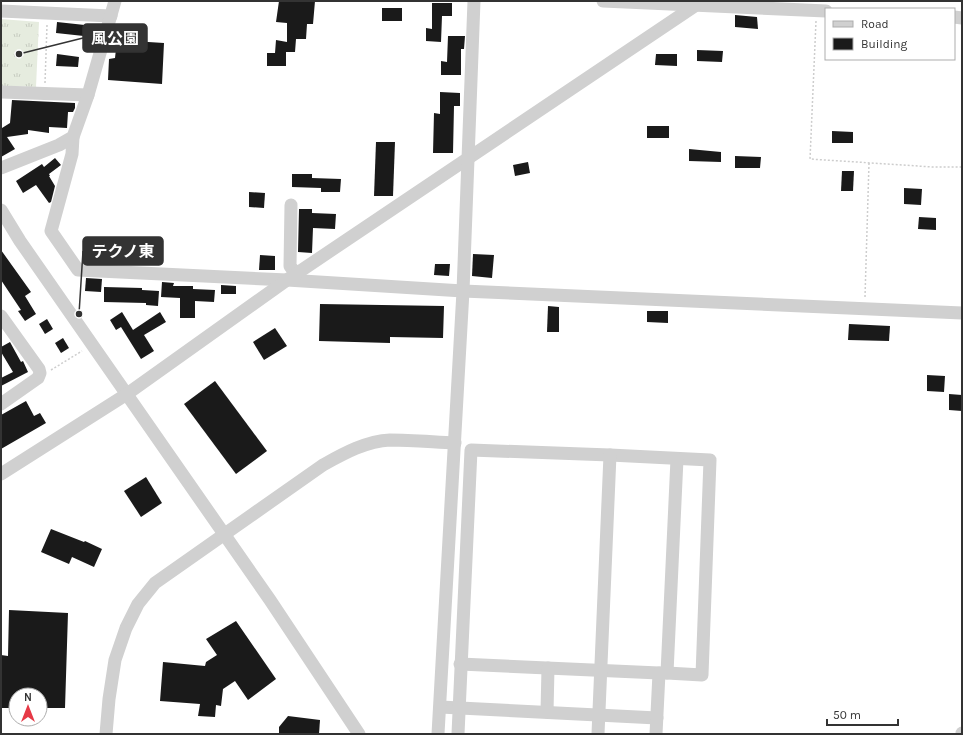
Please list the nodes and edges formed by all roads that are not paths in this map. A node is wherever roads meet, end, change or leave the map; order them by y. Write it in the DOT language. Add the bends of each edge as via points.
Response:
graph roads {
  1 [pos="115,1"];
  2 [pos="474,1"];
  3 [pos="603,1"];
  4 [pos="699,3"];
  5 [pos="35,7"];
  6 [pos="1,11"];
  7 [pos="821,11"];
  8 [pos="111,16"];
  9 [pos="1,92"];
  10 [pos="88,95"];
  11 [pos="74,137"];
  12 [pos="468,160"];
  13 [pos="1,168"];
  14 [pos="291,205"];
  15 [pos="1,210"];
  16 [pos="292,277"];
  17 [pos="463,291"];
  18 [pos="962,313"];
  19 [pos="1,316"];
  20 [pos="6,331"];
  21 [pos="127,394"];
  22 [pos="1,404"];
  23 [pos="455,443"];
  24 [pos="610,455"];
  25 [pos="677,459"];
  26 [pos="1,474"];
  27 [pos="224,535"];
  28 [pos="460,664"];
  29 [pos="548,668"];
  30 [pos="600,670"];
  31 [pos="663,673"];
  32 [pos="440,707"];
  33 [pos="459,708"];
  34 [pos="547,712"];
  35 [pos="599,715"];
  36 [pos="657,718"];
  37 [pos="106,734"];
  38 [pos="359,734"];
  39 [pos="438,734"];
  40 [pos="458,734"];
  41 [pos="598,734"];
  42 [pos="656,734"];
  1 -- 8 [label="street"];
  2 -- 12 [label="street"];
  3 -- 4 [label="street"];
  4 -- 7 [label="street"];
  4 -- 12 [label="street"];
  5 -- 6 [label="street"];
  5 -- 8 [label="street" via="48,13"];
  8 -- 10 [label="street"];
  9 -- 10 [label="street"];
  10 -- 11 [label="street"];
  11 -- 13 [label="street"];
  11 -- 16 [label="street" via="72,154 51,231 78,270"];
  12 -- 16 [label="street"];
  12 -- 17 [label="street"];
  14 -- 16 [label="street"];
  15 -- 21 [label="street"];
  16 -- 17 [label="street"];
  16 -- 21 [label="street"];
  17 -- 18 [label="street"];
  17 -- 23 [label="street"];
  19 -- 20 [label="street"];
  20 -- 22 [label="street" via="40,373 38,378"];
  21 -- 26 [label="street"];
  21 -- 27 [label="street"];
  23 -- 27 [label="street" via="389,440 366,445 323,465"];
  23 -- 32 [label="street"];
  24 -- 25 [label="street"];
  24 -- 28 [label="street" via="472,450"];
  24 -- 30 [label="street"];
  25 -- 31 [label="street"];
  25 -- 31 [label="street" via="710,460 702,675"];
  27 -- 37 [label="street" via="155,584 138,604 115,660"];
  27 -- 38 [label="street"];
  28 -- 29 [label="street"];
  28 -- 33 [label="street"];
  29 -- 30 [label="street"];
  29 -- 34 [label="street"];
  30 -- 31 [label="street"];
  30 -- 35 [label="street"];
  31 -- 36 [label="street"];
  32 -- 33 [label="street"];
  32 -- 39 [label="street"];
  33 -- 34 [label="street"];
  33 -- 40 [label="street"];
  34 -- 35 [label="street"];
  35 -- 36 [label="street"];
  35 -- 41 [label="street"];
  36 -- 42 [label="street"];
}
